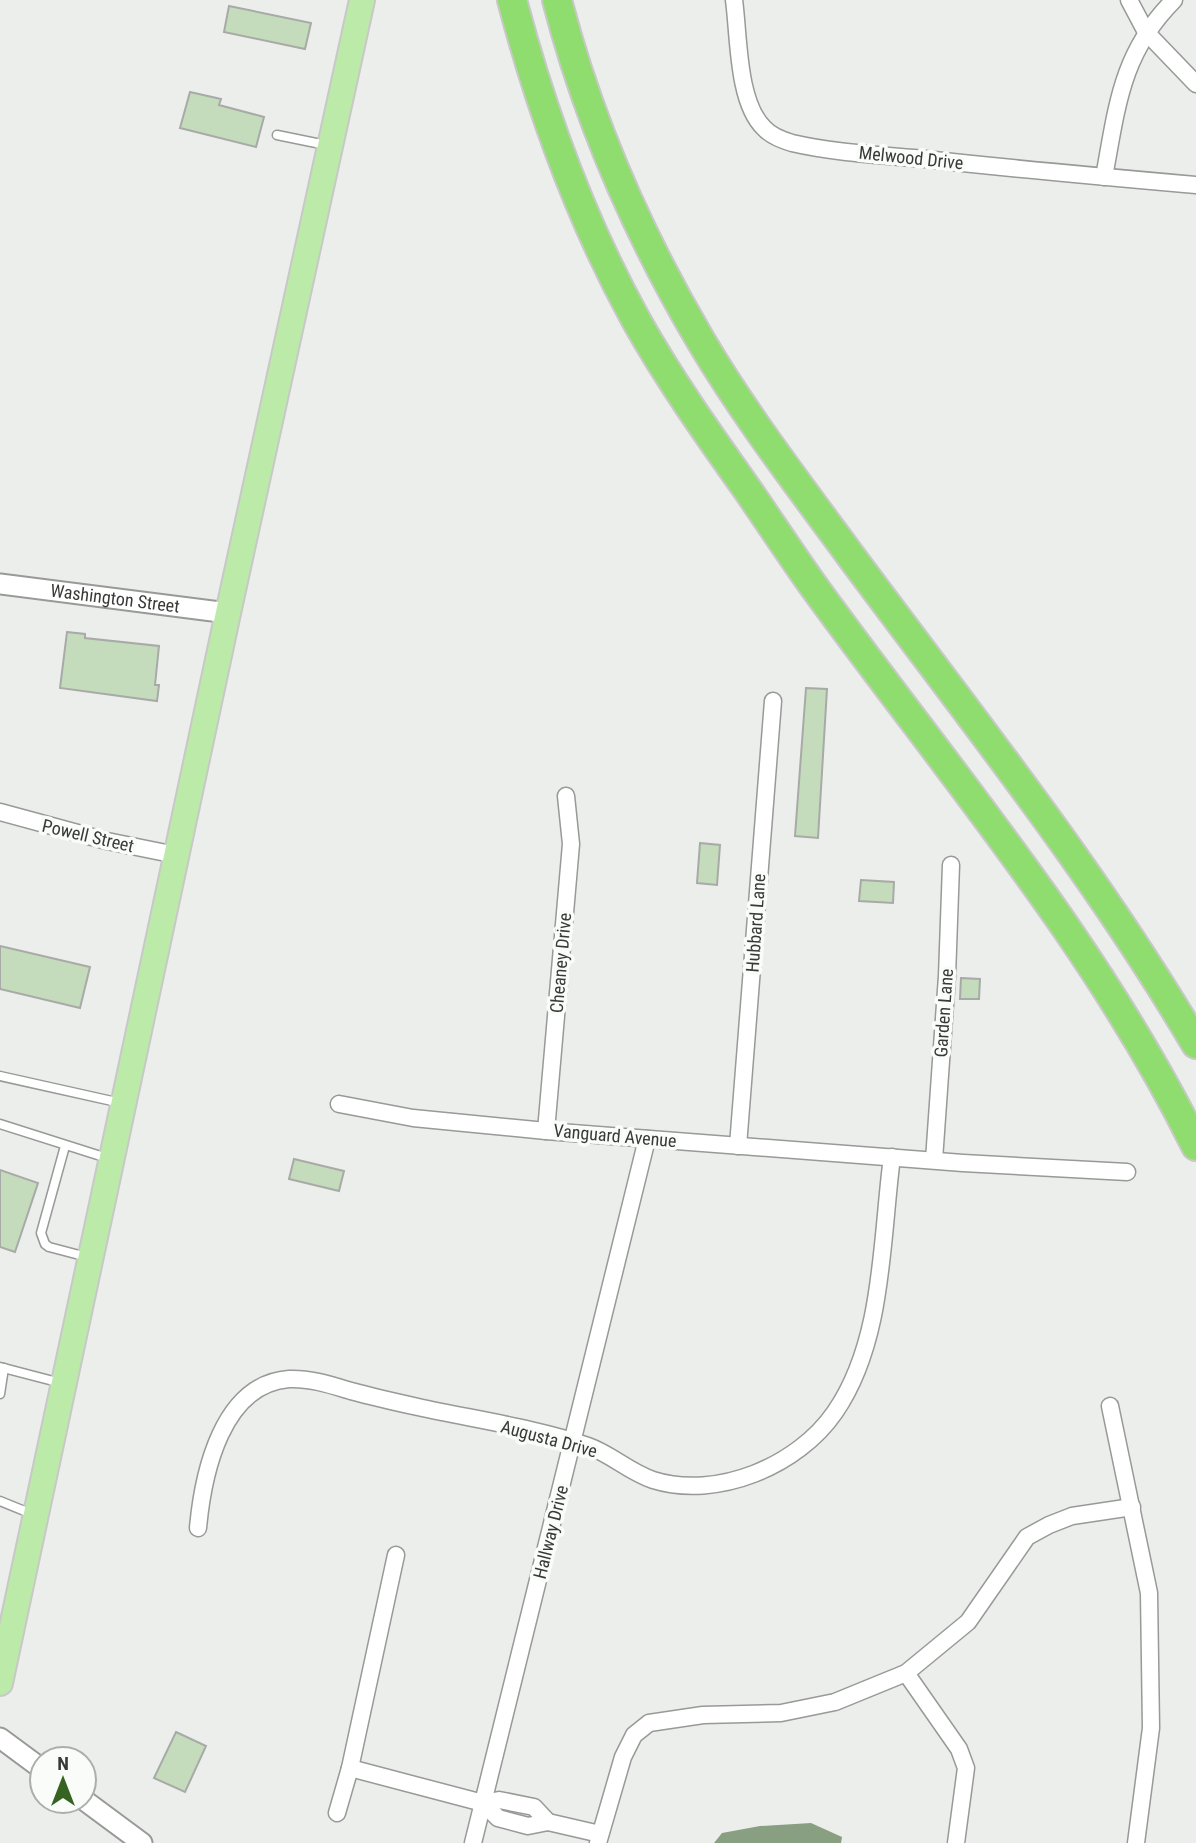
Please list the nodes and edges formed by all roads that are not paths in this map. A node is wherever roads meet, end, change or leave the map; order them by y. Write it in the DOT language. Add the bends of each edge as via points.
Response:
graph roads {
  1 [pos="512,0"];
  2 [pos="557,0"];
  3 [pos="734,0"];
  4 [pos="1129,0"];
  5 [pos="1174,0"];
  6 [pos="358,1"];
  7 [pos="1146,32"];
  8 [pos="1196,84"];
  9 [pos="278,135"];
  10 [pos="329,146"];
  11 [pos="1104,177"];
  12 [pos="1196,185"];
  13 [pos="0,583"];
  14 [pos="228,612"];
  15 [pos="773,701"];
  16 [pos="566,796"];
  17 [pos="0,812"];
  18 [pos="176,855"];
  19 [pos="951,865"];
  20 [pos="1196,1044"];
  21 [pos="0,1076"];
  22 [pos="124,1104"];
  23 [pos="339,1104"];
  24 [pos="0,1124"];
  25 [pos="546,1130"];
  26 [pos="647,1139"];
  27 [pos="65,1146"];
  28 [pos="738,1146"];
  29 [pos="1196,1146"];
  30 [pos="892,1157"];
  31 [pos="111,1159"];
  32 [pos="934,1160"];
  33 [pos="1127,1172"];
  34 [pos="90,1257"];
  35 [pos="2,1367"];
  36 [pos="63,1383"];
  37 [pos="0,1394"];
  38 [pos="1110,1406"];
  39 [pos="573,1442"];
  40 [pos="0,1501"];
  41 [pos="1132,1507"];
  42 [pos="35,1515"];
  43 [pos="198,1528"];
  44 [pos="396,1555"];
  45 [pos="906,1673"];
  46 [pos="0,1683"];
  47 [pos="0,1738"];
  48 [pos="28,1759"];
  49 [pos="350,1768"];
  50 [pos="483,1803"];
  51 [pos="98,1810"];
  52 [pos="337,1813"];
  53 [pos="599,1839"];
  54 [pos="142,1843"];
  55 [pos="473,1843"];
  56 [pos="956,1843"];
  57 [pos="1136,1843"];
  1 -- 29 [label="highway" via="562,157 615,278 657,356 812,584 1004,840 1102,980"];
  2 -- 20 [label="highway" via="581,82 622,188 702,343 789,472 1097,891"];
  3 -- 11 [label="street, Melwood Drive" via="748,103 764,129 776,137 861,152"];
  4 -- 7 [label="street"];
  5 -- 7 [label="street"];
  6 -- 10 [label="main road"];
  7 -- 8 [label="street"];
  7 -- 11 [label="street" via="1124,80"];
  9 -- 10 [label="lane"];
  10 -- 14 [label="main road"];
  11 -- 12 [label="street, Melwood Drive"];
  13 -- 14 [label="street, Washington Street"];
  14 -- 18 [label="main road"];
  15 -- 28 [label="street, Hubbard Lane"];
  16 -- 25 [label="street, Cheaney Drive" via="572,844"];
  17 -- 18 [label="street, Powell Street"];
  18 -- 22 [label="main road"];
  19 -- 32 [label="street, Garden Lane"];
  21 -- 22 [label="lane"];
  22 -- 31 [label="main road"];
  23 -- 25 [label="street, Vanguard Avenue" via="413,1118"];
  24 -- 27 [label="lane"];
  25 -- 26 [label="street, Vanguard Avenue"];
  26 -- 28 [label="street, Vanguard Avenue"];
  26 -- 39 [label="street, Hallway Drive"];
  27 -- 31 [label="lane"];
  27 -- 34 [label="lane" via="42,1240 49,1247"];
  28 -- 30 [label="street, Vanguard Avenue"];
  30 -- 32 [label="street, Vanguard Avenue"];
  30 -- 39 [label="street, Augusta Drive" via="879,1280 866,1342 842,1400 813,1437 760,1471 700,1486 656,1481"];
  31 -- 34 [label="main road"];
  32 -- 33 [label="street"];
  34 -- 36 [label="main road"];
  35 -- 36 [label="lane"];
  35 -- 37 [label="lane"];
  36 -- 42 [label="main road"];
  38 -- 41 [label="street"];
  39 -- 43 [label="street, Augusta Drive" via="316,1382 275,1382 249,1394 229,1416 208,1474"];
  39 -- 50 [label="street, Hallway Drive"];
  40 -- 42 [label="lane"];
  41 -- 45 [label="street" via="1072,1516 1027,1537 968,1622"];
  41 -- 57 [label="street" via="1149,1593 1151,1728"];
  42 -- 46 [label="main road"];
  44 -- 49 [label="street"];
  45 -- 53 [label="street" via="835,1702 781,1713 704,1715 649,1723 634,1735 623,1757"];
  45 -- 56 [label="street" via="959,1749 966,1768"];
  47 -- 48 [label="street"];
  49 -- 50 [label="street"];
  49 -- 52 [label="street"];
  50 -- 53 [label="street" via="499,1800 534,1808 548,1822"];
  50 -- 55 [label="street, Hallway Drive"];
  51 -- 54 [label="street"];
}
